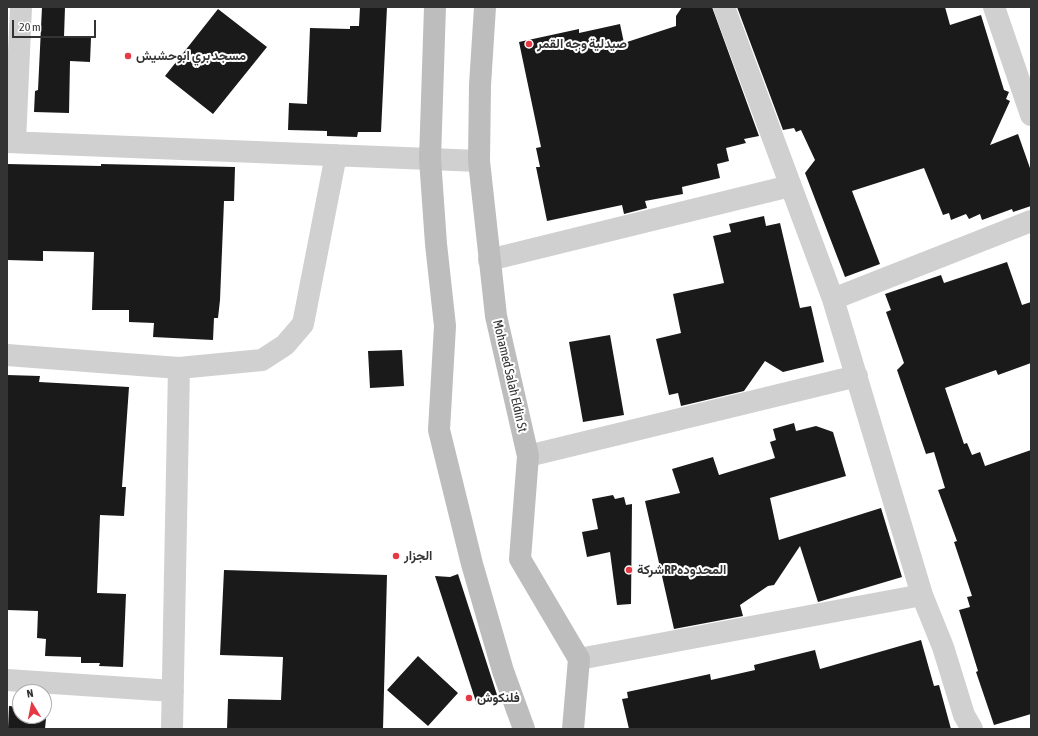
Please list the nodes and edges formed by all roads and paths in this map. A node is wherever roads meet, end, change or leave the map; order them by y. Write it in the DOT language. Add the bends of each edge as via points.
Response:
graph roads {
  1 [pos="21,7"];
  2 [pos="435,7"];
  3 [pos="724,7"];
  4 [pos="994,7"];
  5 [pos="487,8"];
  6 [pos="1031,115"];
  7 [pos="11,142"];
  8 [pos="336,155"];
  9 [pos="430,159"];
  10 [pos="479,161"];
  11 [pos="790,186"];
  12 [pos="1031,221"];
  13 [pos="490,260"];
  14 [pos="833,299"];
  15 [pos="7,354"];
  16 [pos="178,368"];
  17 [pos="857,376"];
  18 [pos="528,456"];
  19 [pos="922,595"];
  20 [pos="579,659"];
  21 [pos="7,680"];
  22 [pos="173,691"];
  23 [pos="172,729"];
  24 [pos="524,729"];
  25 [pos="573,729"];
  26 [pos="972,729"];
  1 -- 7 [label="street"];
  2 -- 9 [label="main road"];
  3 -- 11 [label="street"];
  4 -- 6 [label="street"];
  5 -- 10 [label="main road, Mohamed Salah Eldin St" via="480,85"];
  7 -- 8 [label="street"];
  8 -- 9 [label="street"];
  8 -- 16 [label="street" via="304,324 285,345 262,360"];
  9 -- 10 [label="street"];
  9 -- 24 [label="main road" via="445,326 439,430 472,564 503,671"];
  10 -- 13 [label="main road, Mohamed Salah Eldin St"];
  11 -- 13 [label="street"];
  11 -- 14 [label="street"];
  12 -- 14 [label="street"];
  13 -- 18 [label="main road, Mohamed Salah Eldin St" via="496,316"];
  14 -- 17 [label="street"];
  15 -- 16 [label="street"];
  16 -- 22 [label="street"];
  17 -- 18 [label="street"];
  17 -- 19 [label="street"];
  18 -- 20 [label="main road, Mohamed Salah Eldin St" via="520,559"];
  19 -- 20 [label="street"];
  19 -- 26 [label="street" via="943,647 964,715"];
  20 -- 25 [label="main road"];
  21 -- 22 [label="street"];
  22 -- 23 [label="street"];
}
